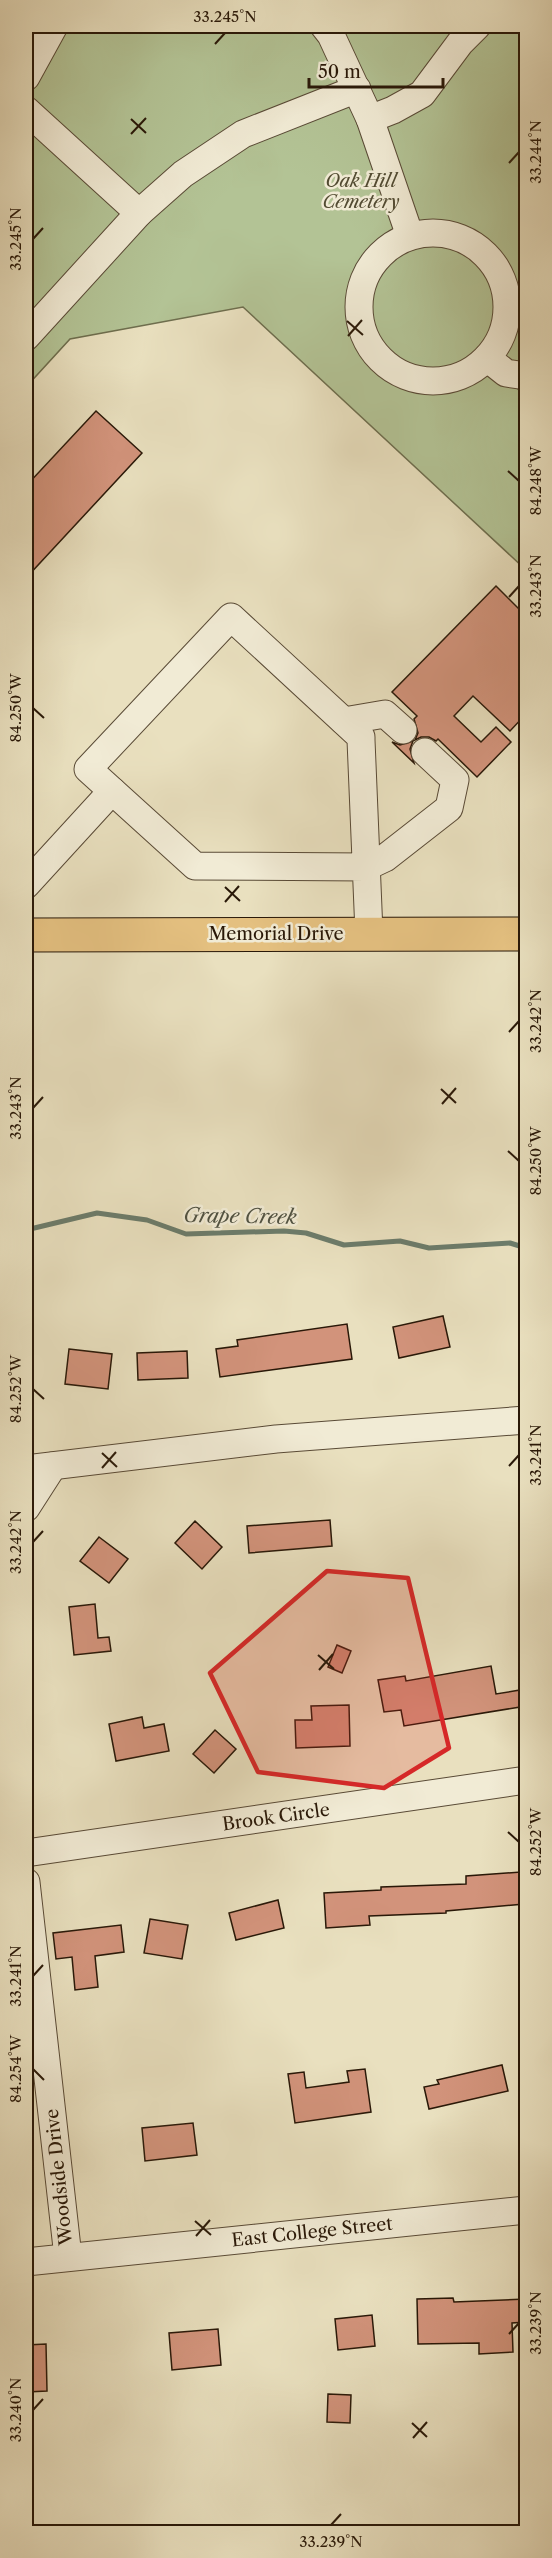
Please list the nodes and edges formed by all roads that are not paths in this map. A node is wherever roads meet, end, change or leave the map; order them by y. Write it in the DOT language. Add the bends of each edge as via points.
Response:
graph roads {
  1 [pos="54,26"];
  2 [pos="324,26"];
  3 [pos="477,26"];
  4 [pos="26,77"];
  5 [pos="357,89"];
  6 [pos="26,110"];
  7 [pos="370,119"];
  8 [pos="139,213"];
  9 [pos="410,237"];
  10 [pos="26,338"];
  11 [pos="487,358"];
  12 [pos="526,378"];
  13 [pos="344,721"];
  14 [pos="403,730"];
  15 [pos="425,752"];
  16 [pos="112,791"];
  17 [pos="366,867"];
  18 [pos="26,885"];
  19 [pos="369,933"];
  20 [pos="526,934"];
  21 [pos="26,935"];
  22 [pos="526,1420"];
  23 [pos="53,1466"];
  24 [pos="26,1469"];
  25 [pos="26,1508"];
  26 [pos="526,1780"];
  27 [pos="26,1853"];
  28 [pos="26,1882"];
  29 [pos="526,2210"];
  30 [pos="68,2257"];
  31 [pos="26,2262"];
  1 -- 4 [label="street"];
  2 -- 5 [label="street"];
  3 -- 7 [label="street" via="422,94"];
  5 -- 7 [label="street"];
  5 -- 8 [label="street" via="243,134 183,174"];
  6 -- 8 [label="street"];
  7 -- 9 [label="street"];
  8 -- 10 [label="street"];
  9 -- 11 [label="street" via="437,232 464,239 487,256 502,279 507,307 504,325"];
  9 -- 11 [label="street" via="384,251 366,275 358,304 363,334 379,359 404,376 434,381 463,375"];
  11 -- 12 [label="street" via="506,373"];
  13 -- 14 [label="street" via="385,714"];
  13 -- 16 [label="street" via="231,617 88,769"];
  13 -- 17 [label="street" via="361,737"];
  15 -- 17 [label="street" via="455,780 448,808 385,858"];
  16 -- 17 [label="street" via="195,866"];
  16 -- 18 [label="street"];
  17 -- 19 [label="street"];
  19 -- 20 [label="main road, Memorial Drive"];
  19 -- 21 [label="main road, Memorial Drive"];
  22 -- 23 [label="street" via="276,1439"];
  23 -- 24 [label="street"];
  23 -- 25 [label="street"];
  26 -- 27 [label="street, Brook Circle"];
  28 -- 30 [label="street, Woodside Drive"];
  29 -- 30 [label="street, East College Street"];
  30 -- 31 [label="street, East College Street"];
}
